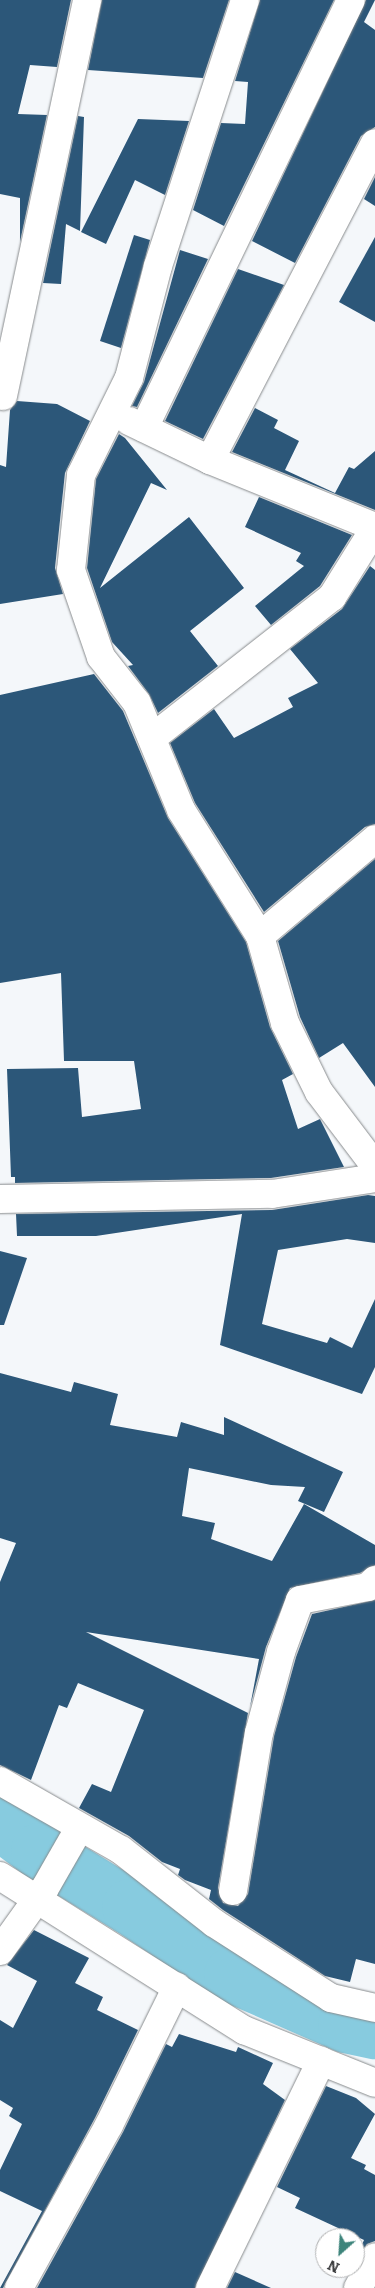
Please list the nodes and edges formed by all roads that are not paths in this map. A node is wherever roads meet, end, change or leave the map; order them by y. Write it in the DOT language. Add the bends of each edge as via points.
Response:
graph roads {
  1 [pos="87,0"];
  2 [pos="245,0"];
  3 [pos="351,0"];
  4 [pos="375,143"];
  5 [pos="3,396"];
  6 [pos="112,413"];
  7 [pos="144,428"];
  8 [pos="210,460"];
  9 [pos="375,528"];
  10 [pos="152,738"];
  11 [pos="375,839"];
  12 [pos="260,936"];
  13 [pos="375,1166"];
  14 [pos="375,1178"];
  15 [pos="0,1199"];
  16 [pos="375,1580"];
  17 [pos="0,1781"];
  18 [pos="76,1834"];
  19 [pos="0,1876"];
  20 [pos="233,1891"];
  21 [pos="41,1895"];
  22 [pos="0,1951"];
  23 [pos="177,1987"];
  24 [pos="375,2008"];
  25 [pos="321,2061"];
  26 [pos="375,2083"];
  27 [pos="375,2257"];
  28 [pos="19,2288"];
  29 [pos="210,2288"];
  30 [pos="358,2288"];
  1 -- 5 [label="street"];
  2 -- 6 [label="street" via="158,266 129,378"];
  3 -- 7 [label="street"];
  4 -- 8 [label="street"];
  6 -- 7 [label="street"];
  6 -- 10 [label="street" via="81,475 71,570 101,657 137,703"];
  7 -- 8 [label="street"];
  8 -- 9 [label="street"];
  9 -- 10 [label="street" via="332,597"];
  10 -- 12 [label="street" via="182,810"];
  11 -- 12 [label="street"];
  12 -- 13 [label="street" via="285,1023 319,1092"];
  14 -- 15 [label="street" via="272,1194"];
  16 -- 20 [label="street" via="368,1587 300,1600 281,1652 259,1733"];
  17 -- 18 [label="street"];
  18 -- 21 [label="street"];
  18 -- 24 [label="street" via="121,1850 214,1923 331,1998"];
  19 -- 21 [label="street"];
  21 -- 22 [label="street"];
  21 -- 23 [label="street"];
  23 -- 25 [label="street" via="244,2030"];
  23 -- 28 [label="street" via="109,2125"];
  25 -- 26 [label="street"];
  25 -- 29 [label="street"];
  27 -- 30 [label="street"];
}
